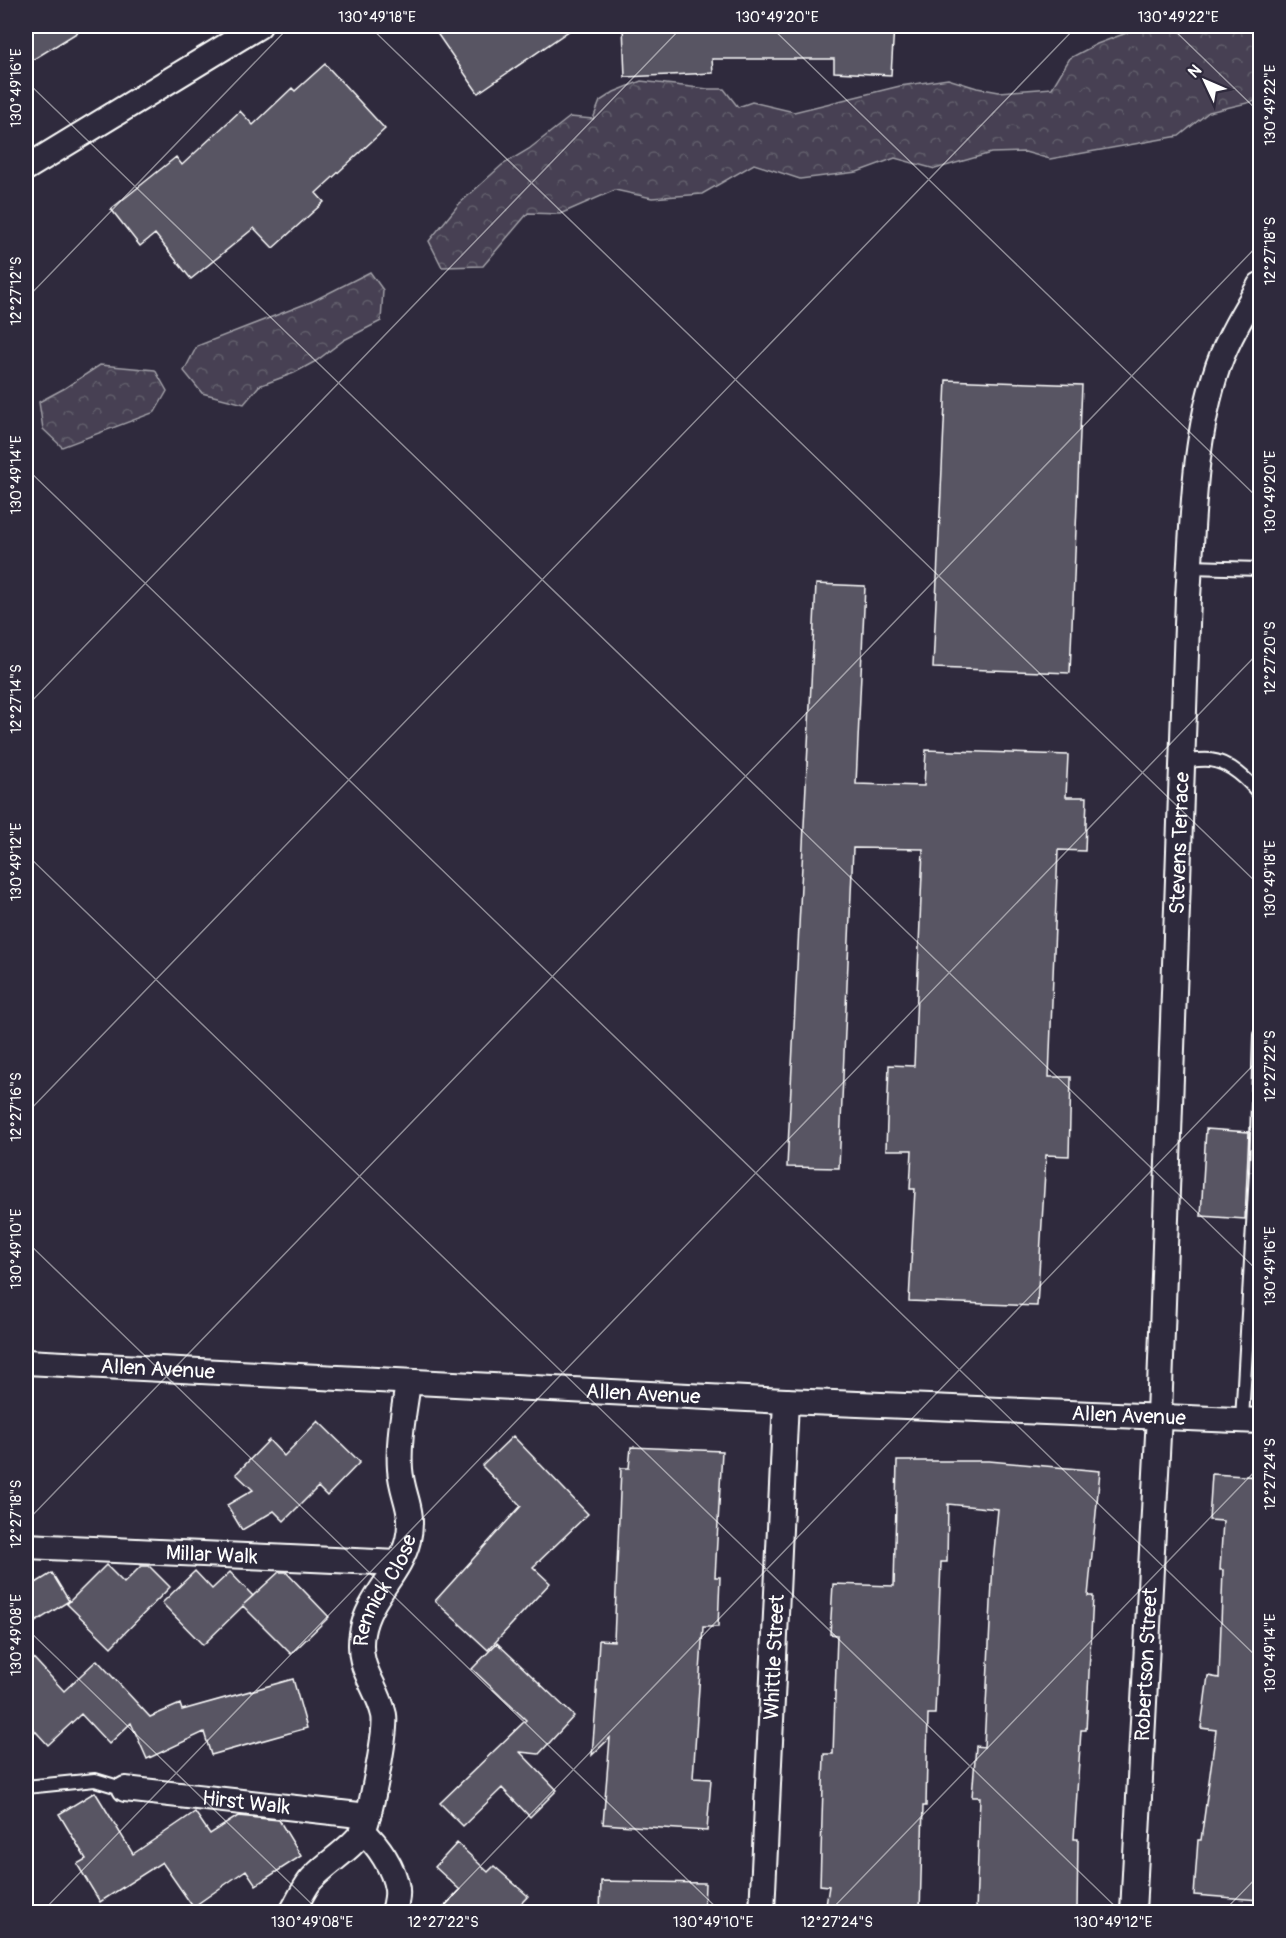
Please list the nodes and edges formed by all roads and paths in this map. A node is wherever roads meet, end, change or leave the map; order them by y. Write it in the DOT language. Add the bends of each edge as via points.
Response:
graph roads {
  1 [pos="259,26"];
  2 [pos="26,168"];
  3 [pos="1260,285"];
  4 [pos="1190,567"];
  5 [pos="1260,569"];
  6 [pos="1182,762"];
  7 [pos="1260,795"];
  8 [pos="1260,1035"];
  9 [pos="26,1362"];
  10 [pos="408,1383"];
  11 [pos="786,1401"];
  12 [pos="1159,1416"];
  13 [pos="1251,1420"];
  14 [pos="26,1546"];
  15 [pos="398,1563"];
  16 [pos="26,1787"];
  17 [pos="125,1789"];
  18 [pos="365,1824"];
  19 [pos="292,1912"];
  20 [pos="394,1912"];
  21 [pos="762,1912"];
  22 [pos="1133,1912"];
  1 -- 2 [label="street"];
  3 -- 4 [label="street, Stevens Terrace" via="1218,366 1194,495"];
  4 -- 5 [label="lane"];
  4 -- 6 [label="street, Stevens Terrace"];
  6 -- 7 [label="lane" via="1212,760 1239,773"];
  6 -- 12 [label="street, Stevens Terrace"];
  8 -- 13 [label="lane"];
  9 -- 10 [label="street, Allen Avenue"];
  10 -- 11 [label="street, Allen Avenue"];
  10 -- 15 [label="street, Rennick Close" via="400,1468 411,1517 408,1542"];
  11 -- 12 [label="street, Allen Avenue"];
  11 -- 21 [label="street, Whittle Street"];
  12 -- 13 [label="street, Allen Avenue"];
  12 -- 22 [label="street, Robertson Street"];
  14 -- 15 [label="street, Millar Walk"];
  15 -- 18 [label="street, Rennick Close" via="367,1613 362,1633 364,1672 381,1706 385,1728"];
  16 -- 17 [label="lane" via="95,1780"];
  17 -- 18 [label="street, Hirst Walk"];
  18 -- 19 [label="street" via="310,1881"];
  18 -- 20 [label="street" via="393,1877 398,1897"];
}
